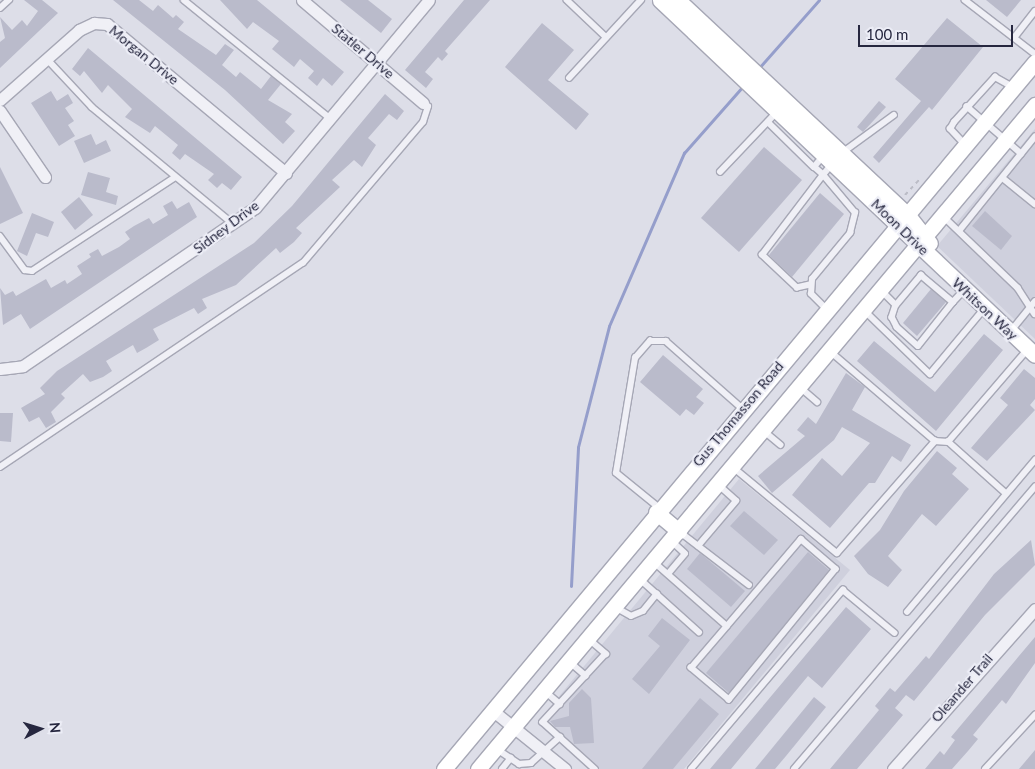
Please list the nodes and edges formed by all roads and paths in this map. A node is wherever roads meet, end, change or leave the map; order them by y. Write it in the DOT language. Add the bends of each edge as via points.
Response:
graph roads {
  1 [pos="9,0"];
  2 [pos="184,0"];
  3 [pos="302,0"];
  4 [pos="429,0"];
  5 [pos="566,0"];
  6 [pos="640,0"];
  7 [pos="660,0"];
  8 [pos="678,0"];
  9 [pos="965,0"];
  10 [pos="0,8"];
  11 [pos="1035,11"];
  12 [pos="606,37"];
  13 [pos="1014,38"];
  14 [pos="1035,54"];
  15 [pos="48,61"];
  16 [pos="376,62"];
  17 [pos="1035,62"];
  18 [pos="744,69"];
  19 [pos="569,78"];
  20 [pos="1014,87"];
  21 [pos="0,100"];
  22 [pos="423,104"];
  23 [pos="1035,105"];
  24 [pos="967,107"];
  25 [pos="0,111"];
  26 [pos="778,111"];
  27 [pos="894,115"];
  28 [pos="331,119"];
  29 [pos="985,122"];
  30 [pos="1035,137"];
  31 [pos="1005,142"];
  32 [pos="965,145"];
  33 [pos="833,153"];
  34 [pos="1021,154"];
  35 [pos="814,167"];
  36 [pos="286,172"];
  37 [pos="720,172"];
  38 [pos="823,175"];
  39 [pos="45,177"];
  40 [pos="174,178"];
  41 [pos="1004,179"];
  42 [pos="1035,204"];
  43 [pos="943,216"];
  44 [pos="902,219"];
  45 [pos="232,224"];
  46 [pos="959,231"];
  47 [pos="0,236"];
  48 [pos="923,240"];
  49 [pos="936,262"];
  50 [pos="810,286"];
  51 [pos="881,290"];
  52 [pos="964,290"];
  53 [pos="1035,301"];
  54 [pos="953,302"];
  55 [pos="896,305"];
  56 [pos="1029,308"];
  57 [pos="984,309"];
  58 [pos="826,310"];
  59 [pos="864,310"];
  60 [pos="1035,314"];
  61 [pos="1010,332"];
  62 [pos="830,351"];
  63 [pos="1031,352"];
  64 [pos="0,369"];
  65 [pos="800,387"];
  66 [pos="817,402"];
  67 [pos="742,409"];
  68 [pos="763,430"];
  69 [pos="935,442"];
  70 [pos="948,442"];
  71 [pos="781,446"];
  72 [pos="1035,460"];
  73 [pos="732,466"];
  74 [pos="0,467"];
  75 [pos="718,484"];
  76 [pos="1035,487"];
  77 [pos="1006,494"];
  78 [pos="658,510"];
  79 [pos="674,536"];
  80 [pos="698,546"];
  81 [pos="653,561"];
  82 [pos="668,574"];
  83 [pos="638,578"];
  84 [pos="749,585"];
  85 [pos="657,594"];
  86 [pos="613,606"];
  87 [pos="1035,609"];
  88 [pos="907,612"];
  89 [pos="727,626"];
  90 [pos="699,632"];
  91 [pos="895,633"];
  92 [pos="586,636"];
  93 [pos="567,659"];
  94 [pos="586,676"];
  95 [pos="544,690"];
  96 [pos="560,704"];
  97 [pos="492,710"];
  98 [pos="1035,715"];
  99 [pos="514,728"];
  100 [pos="560,737"];
  101 [pos="496,748"];
  102 [pos="545,753"];
  103 [pos="511,758"];
  104 [pos="589,764"];
  105 [pos="530,766"];
  106 [pos="444,769"];
  107 [pos="478,769"];
  108 [pos="502,769"];
  109 [pos="565,769"];
  110 [pos="583,769"];
  111 [pos="595,769"];
  112 [pos="691,769"];
  113 [pos="794,769"];
  114 [pos="893,769"];
  115 [pos="984,769"];
  1 -- 10 [label="lane"];
  2 -- 28 [label="lane"];
  3 -- 16 [label="street, Statler Drive"];
  4 -- 16 [label="street, Sidney Drive"];
  5 -- 12 [label="lane"];
  6 -- 12 [label="lane"];
  7 -- 18 [label="main road, Moon Drive"];
  8 -- 18 [label="main road, Moon Drive"];
  9 -- 13 [label="lane"];
  11 -- 13 [label="lane"];
  12 -- 19 [label="lane"];
  13 -- 14 [label="lane"];
  15 -- 21 [label="street, Morgan Drive"];
  15 -- 36 [label="street, Morgan Drive" via="79,30 94,23 107,24"];
  15 -- 40 [label="lane" via="92,107"];
  16 -- 22 [label="street, Statler Drive"];
  16 -- 28 [label="street, Sidney Drive"];
  17 -- 20 [label="main road, Gus Thomasson Road"];
  18 -- 26 [label="main road, Moon Drive" via="766,90"];
  20 -- 24 [label="lane" via="995,77"];
  20 -- 29 [label="main road, Gus Thomasson Road"];
  22 -- 74 [label="lane" via="428,108 423,122 303,263"];
  23 -- 31 [label="main road"];
  24 -- 29 [label="lane"];
  24 -- 32 [label="lane" via="950,130"];
  25 -- 39 [label="street"];
  26 -- 33 [label="main road, Moon Drive"];
  26 -- 35 [label="lane"];
  26 -- 37 [label="lane"];
  27 -- 33 [label="lane"];
  28 -- 36 [label="street, Sidney Drive"];
  29 -- 31 [label="lane"];
  29 -- 32 [label="main road, Gus Thomasson Road"];
  30 -- 34 [label="lane"];
  31 -- 34 [label="lane"];
  31 -- 43 [label="main road"];
  32 -- 44 [label="main road, Gus Thomasson Road"];
  33 -- 35 [label="lane"];
  33 -- 38 [label="lane"];
  33 -- 44 [label="main road, Moon Drive"];
  34 -- 41 [label="lane"];
  35 -- 38 [label="lane"];
  36 -- 45 [label="street, Sidney Drive" via="255,208"];
  38 -- 50 [label="lane" via="853,206 855,220"];
  38 -- 50 [label="lane" via="762,255 797,288"];
  40 -- 45 [label="lane"];
  40 -- 47 [label="lane" via="32,271 25,270"];
  41 -- 42 [label="lane"];
  41 -- 46 [label="lane"];
  43 -- 46 [label="lane"];
  43 -- 48 [label="main road"];
  44 -- 48 [label="main road, Moon Drive"];
  44 -- 58 [label="main road, Gus Thomasson Road"];
  45 -- 64 [label="street, Sidney Drive" via="23,366"];
  46 -- 56 [label="lane" via="1018,288"];
  48 -- 49 [label="main road, Moon Drive"];
  48 -- 51 [label="main road"];
  49 -- 52 [label="main road, Whitson Way"];
  50 -- 58 [label="lane" via="811,294"];
  51 -- 55 [label="lane"];
  51 -- 59 [label="main road"];
  52 -- 54 [label="lane"];
  52 -- 57 [label="main road, Whitson Way"];
  53 -- 56 [label="lane"];
  54 -- 55 [label="lane" via="921,275"];
  54 -- 55 [label="lane" via="918,346 897,327 892,317"];
  56 -- 60 [label="lane"];
  56 -- 61 [label="lane"];
  57 -- 59 [label="lane" via="930,374"];
  57 -- 61 [label="main road, Whitson Way"];
  58 -- 67 [label="main road, Gus Thomasson Road"];
  59 -- 62 [label="main road"];
  61 -- 63 [label="main road, Whitson Way"];
  62 -- 65 [label="main road"];
  62 -- 69 [label="lane"];
  63 -- 70 [label="lane"];
  65 -- 66 [label="lane"];
  65 -- 68 [label="main road"];
  67 -- 78 [label="main road, Gus Thomasson Road"];
  67 -- 78 [label="lane" via="666,341 650,341 635,358 616,472"];
  68 -- 71 [label="lane"];
  68 -- 73 [label="main road"];
  69 -- 70 [label="lane"];
  69 -- 73 [label="lane" via="837,553"];
  70 -- 77 [label="lane"];
  72 -- 77 [label="lane"];
  73 -- 75 [label="main road"];
  75 -- 79 [label="main road"];
  75 -- 80 [label="lane" via="736,501"];
  76 -- 113 [label="lane" via="840,720"];
  77 -- 88 [label="lane"];
  78 -- 79 [label="main road"];
  78 -- 97 [label="main road, Gus Thomasson Road"];
  79 -- 80 [label="lane"];
  79 -- 81 [label="main road"];
  79 -- 82 [label="lane" via="685,554"];
  80 -- 84 [label="lane"];
  81 -- 82 [label="lane"];
  81 -- 83 [label="main road"];
  82 -- 89 [label="lane"];
  83 -- 85 [label="lane"];
  83 -- 86 [label="main road"];
  85 -- 86 [label="lane" via="643,610 631,616"];
  85 -- 90 [label="lane"];
  86 -- 92 [label="main road"];
  87 -- 114 [label="street, Oleander Trail"];
  89 -- 89 [label="lane" via="800,539 836,569 729,700 691,668"];
  91 -- 112 [label="lane" via="843,590"];
  92 -- 93 [label="main road"];
  92 -- 94 [label="lane" via="606,654"];
  93 -- 94 [label="lane"];
  93 -- 95 [label="main road"];
  94 -- 96 [label="lane"];
  95 -- 96 [label="lane"];
  95 -- 99 [label="main road"];
  96 -- 100 [label="lane" via="543,722"];
  97 -- 99 [label="street"];
  97 -- 106 [label="main road, Gus Thomasson Road"];
  98 -- 115 [label="lane"];
  99 -- 101 [label="main road"];
  99 -- 102 [label="street"];
  100 -- 102 [label="lane"];
  100 -- 104 [label="lane"];
  101 -- 103 [label="lane"];
  101 -- 107 [label="main road"];
  102 -- 105 [label="lane"];
  102 -- 109 [label="street"];
  103 -- 105 [label="lane"];
  103 -- 108 [label="lane"];
  104 -- 110 [label="lane"];
  104 -- 111 [label="lane"];
}
